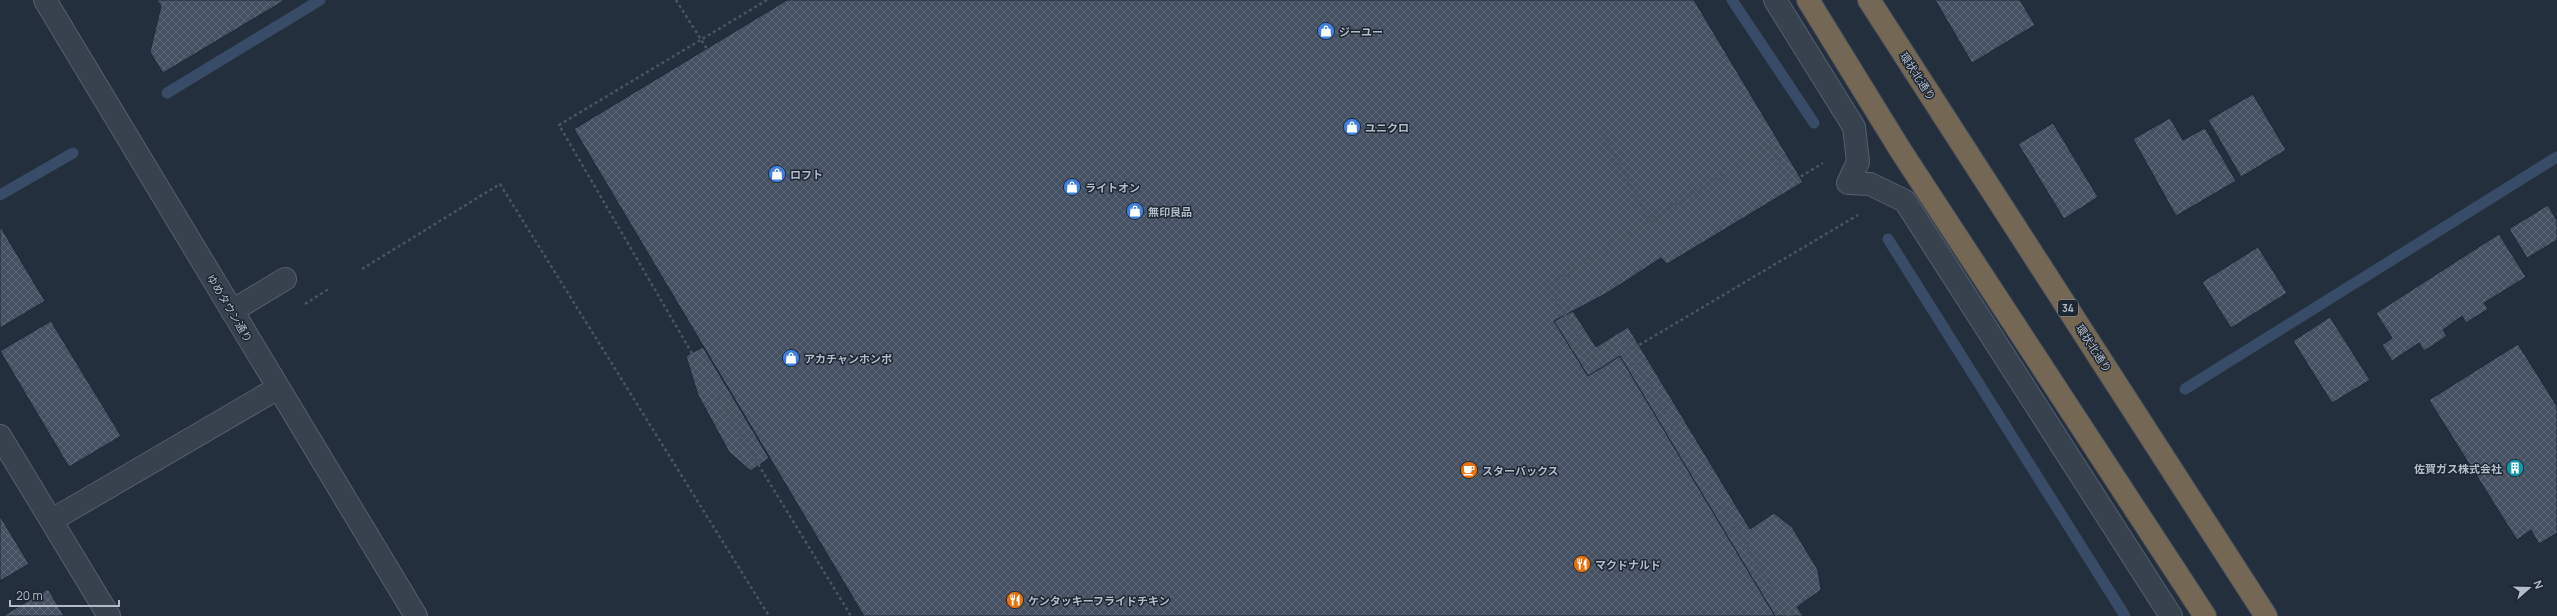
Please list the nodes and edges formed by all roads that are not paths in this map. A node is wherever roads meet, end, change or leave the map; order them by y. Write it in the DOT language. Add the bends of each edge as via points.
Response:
graph roads {
  1 [pos="45,0"];
  2 [pos="1775,0"];
  3 [pos="1808,0"];
  4 [pos="1869,0"];
  5 [pos="285,280"];
  6 [pos="232,311"];
  7 [pos="278,388"];
  8 [pos="0,436"];
  9 [pos="52,520"];
  10 [pos="109,616"];
  11 [pos="416,616"];
  12 [pos="2171,616"];
  13 [pos="2205,616"];
  14 [pos="2266,616"];
  1 -- 6 [label="street, ゆめタウン通り"];
  2 -- 12 [label="street" via="1854,127 1858,162 1848,183 1870,184 1905,201"];
  3 -- 13 [label="highway" via="1905,158"];
  4 -- 14 [label="highway, 環状北通り / 34"];
  5 -- 6 [label="street"];
  6 -- 7 [label="street, ゆめタウン通り"];
  7 -- 9 [label="street"];
  7 -- 11 [label="street, ゆめタウン通り"];
  8 -- 9 [label="street"];
  9 -- 10 [label="street"];
}
